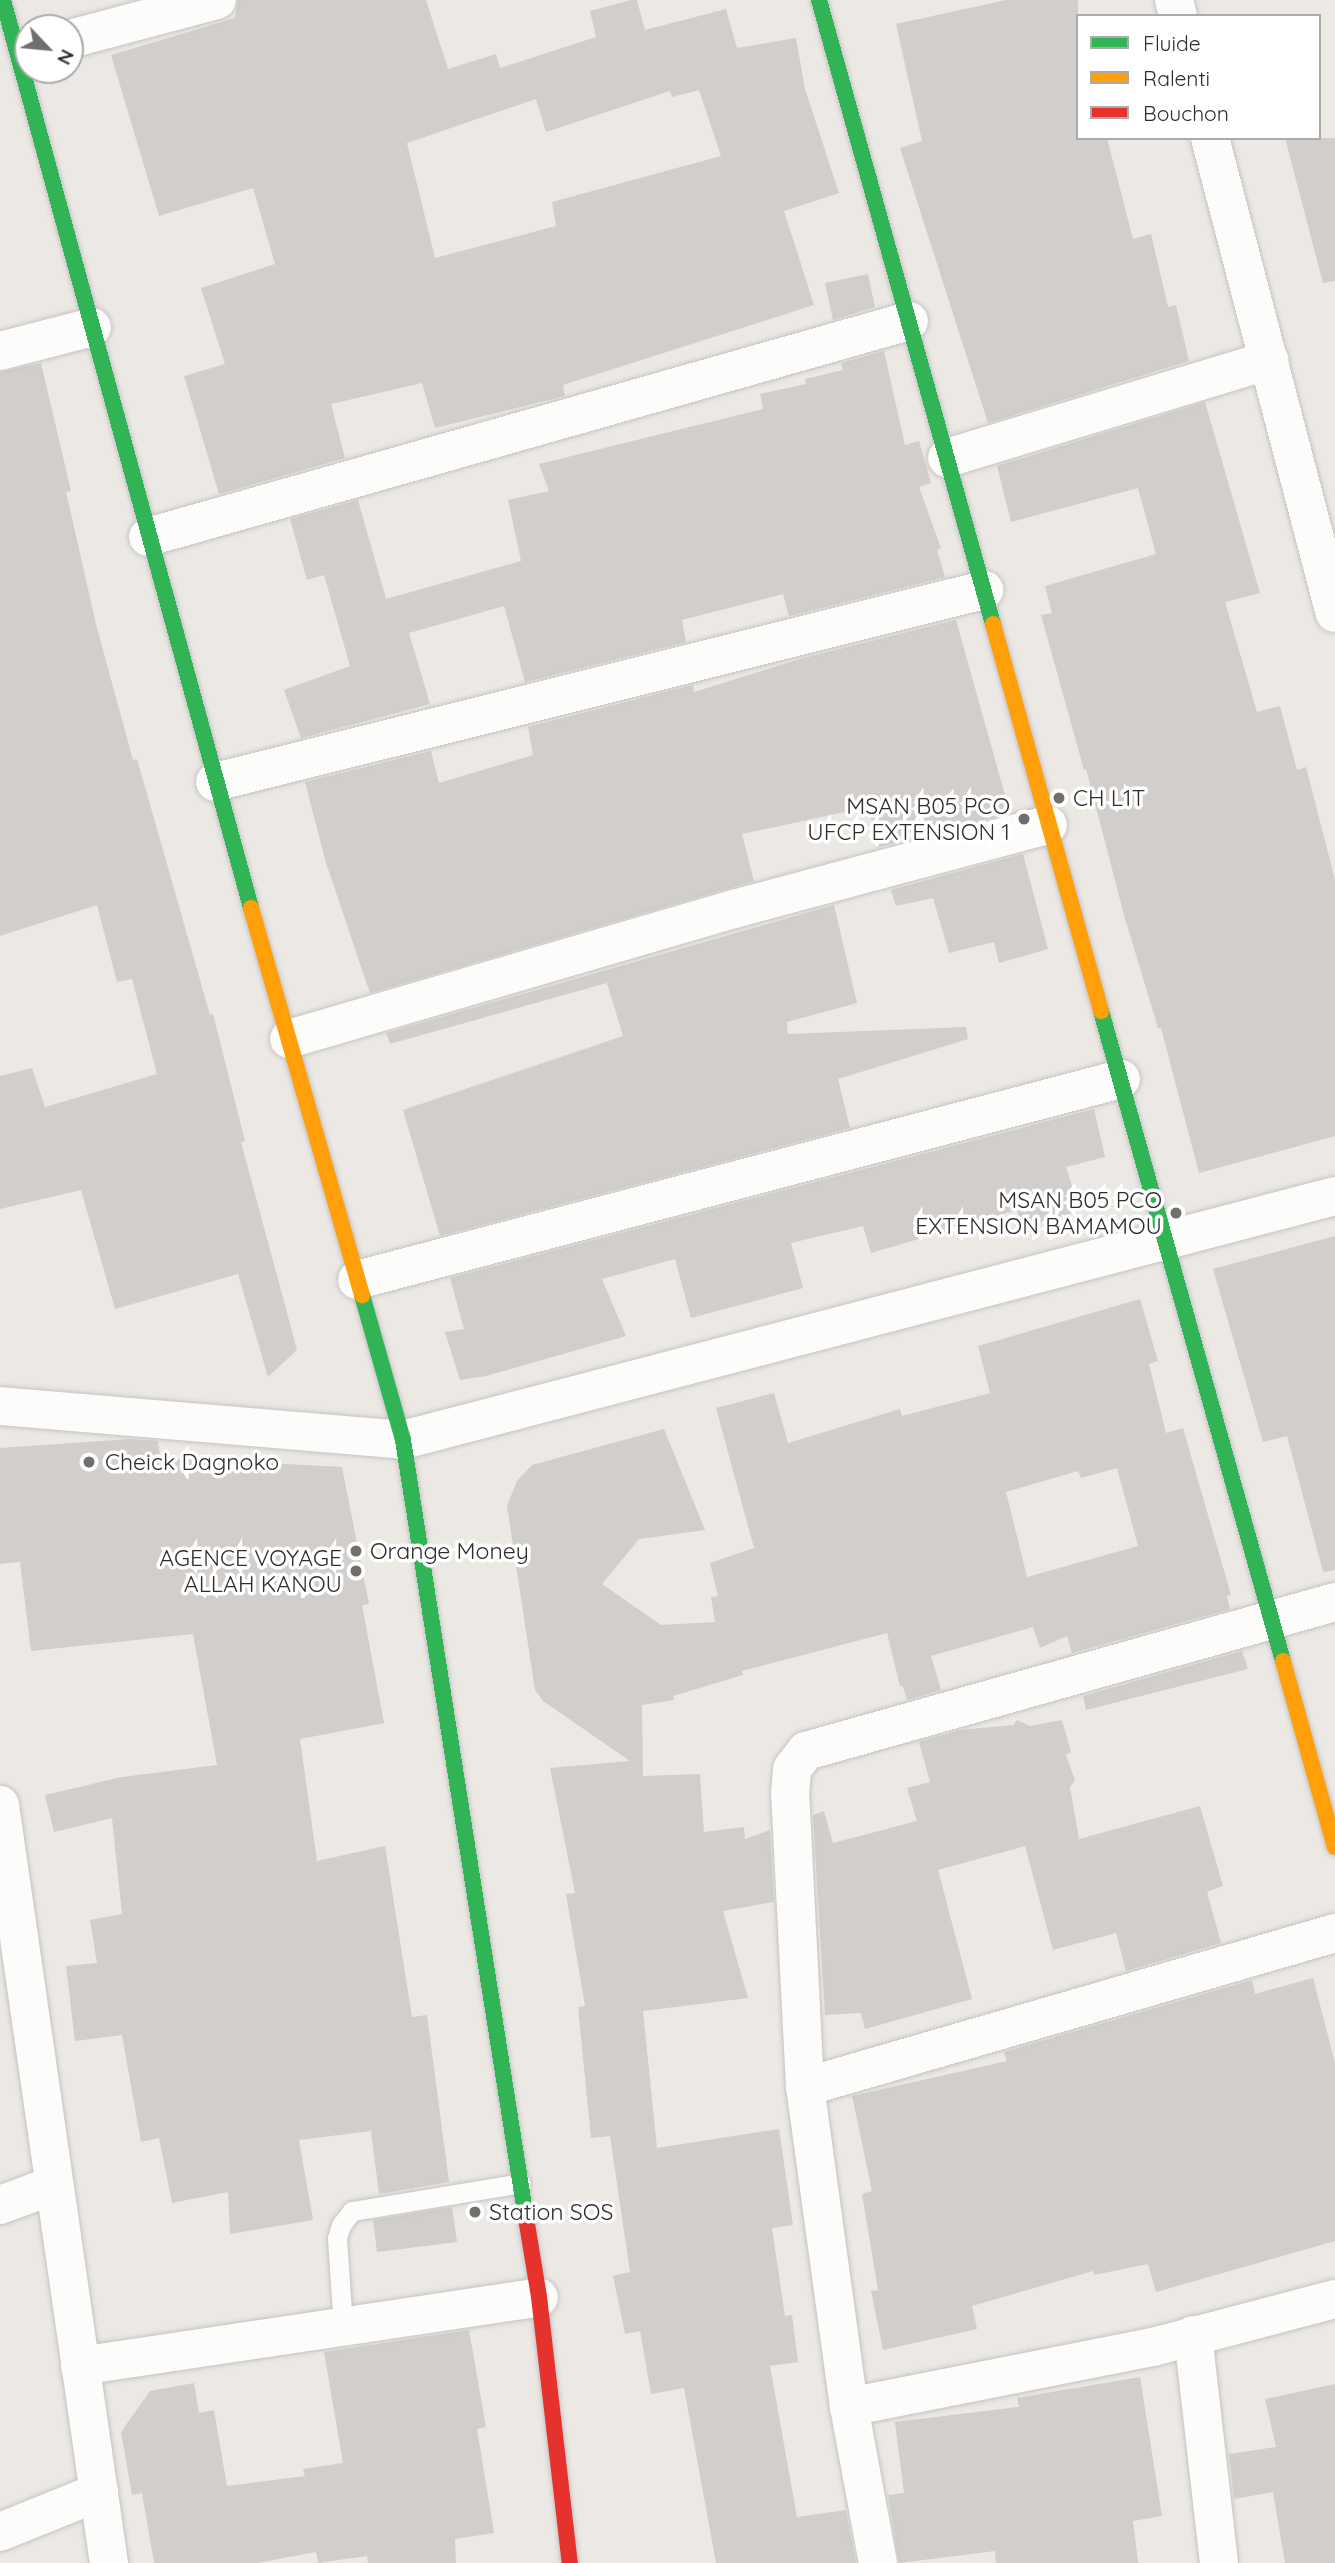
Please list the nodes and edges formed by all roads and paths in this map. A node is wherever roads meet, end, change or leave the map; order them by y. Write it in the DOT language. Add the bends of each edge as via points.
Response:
graph roads {
  1 [pos="3,0"];
  2 [pos="217,0"];
  3 [pos="819,0"];
  4 [pos="14,29"];
  5 [pos="84,35"];
  6 [pos="31,84"];
  7 [pos="1211,140"];
  8 [pos="909,321"];
  9 [pos="92,327"];
  10 [pos="0,351"];
  11 [pos="1269,360"];
  12 [pos="947,458"];
  13 [pos="148,537"];
  14 [pos="984,590"];
  15 [pos="1335,613"];
  16 [pos="215,782"];
  17 [pos="1048,825"];
  18 [pos="289,1039"];
  19 [pos="1121,1079"];
  20 [pos="1335,1196"];
  21 [pos="1165,1239"];
  22 [pos="357,1280"];
  23 [pos="0,1406"];
  24 [pos="403,1440"];
  25 [pos="1335,1602"];
  26 [pos="1272,1620"];
  27 [pos="1,1820"];
  28 [pos="1335,1847"];
  29 [pos="1335,1933"];
  30 [pos="805,2087"];
  31 [pos="521,2183"];
  32 [pos="54,2185"];
  33 [pos="0,2204"];
  34 [pos="539,2297"];
  35 [pos="1335,2299"];
  36 [pos="343,2327"];
  37 [pos="1193,2335"];
  38 [pos="80,2366"];
  39 [pos="849,2407"];
  40 [pos="99,2492"];
  41 [pos="0,2532"];
  42 [pos="109,2563"];
  43 [pos="570,2563"];
  44 [pos="878,2563"];
  45 [pos="1219,2563"];
  1 -- 4 [label="main road"];
  2 -- 5 [label="street"];
  3 -- 8 [label="main road"];
  6 -- 9 [label="main road"];
  7 -- 11 [label="street"];
  8 -- 12 [label="main road"];
  8 -- 13 [label="street"];
  9 -- 10 [label="street"];
  9 -- 13 [label="main road"];
  11 -- 12 [label="street"];
  11 -- 15 [label="street"];
  12 -- 14 [label="main road"];
  13 -- 16 [label="main road"];
  14 -- 16 [label="street"];
  14 -- 17 [label="main road"];
  16 -- 18 [label="main road"];
  17 -- 18 [label="street" via="720,913"];
  17 -- 19 [label="main road"];
  18 -- 22 [label="main road"];
  19 -- 21 [label="main road"];
  19 -- 22 [label="street"];
  20 -- 21 [label="street"];
  21 -- 24 [label="street"];
  21 -- 26 [label="main road"];
  22 -- 24 [label="main road"];
  23 -- 24 [label="street"];
  24 -- 31 [label="main road"];
  25 -- 26 [label="street"];
  26 -- 28 [label="main road"];
  26 -- 30 [label="street" via="807,1751 792,1769 790,1794"];
  27 -- 32 [label="street"];
  29 -- 30 [label="street"];
  30 -- 39 [label="street"];
  31 -- 34 [label="main road"];
  31 -- 36 [label="lane" via="352,2211 337,2238"];
  32 -- 33 [label="street"];
  32 -- 38 [label="street"];
  34 -- 36 [label="street"];
  34 -- 43 [label="main road"];
  35 -- 37 [label="street"];
  36 -- 38 [label="street"];
  37 -- 39 [label="street" via="1153,2347"];
  37 -- 45 [label="street"];
  38 -- 40 [label="street"];
  39 -- 44 [label="street"];
  40 -- 41 [label="street"];
  40 -- 42 [label="street"];
}
